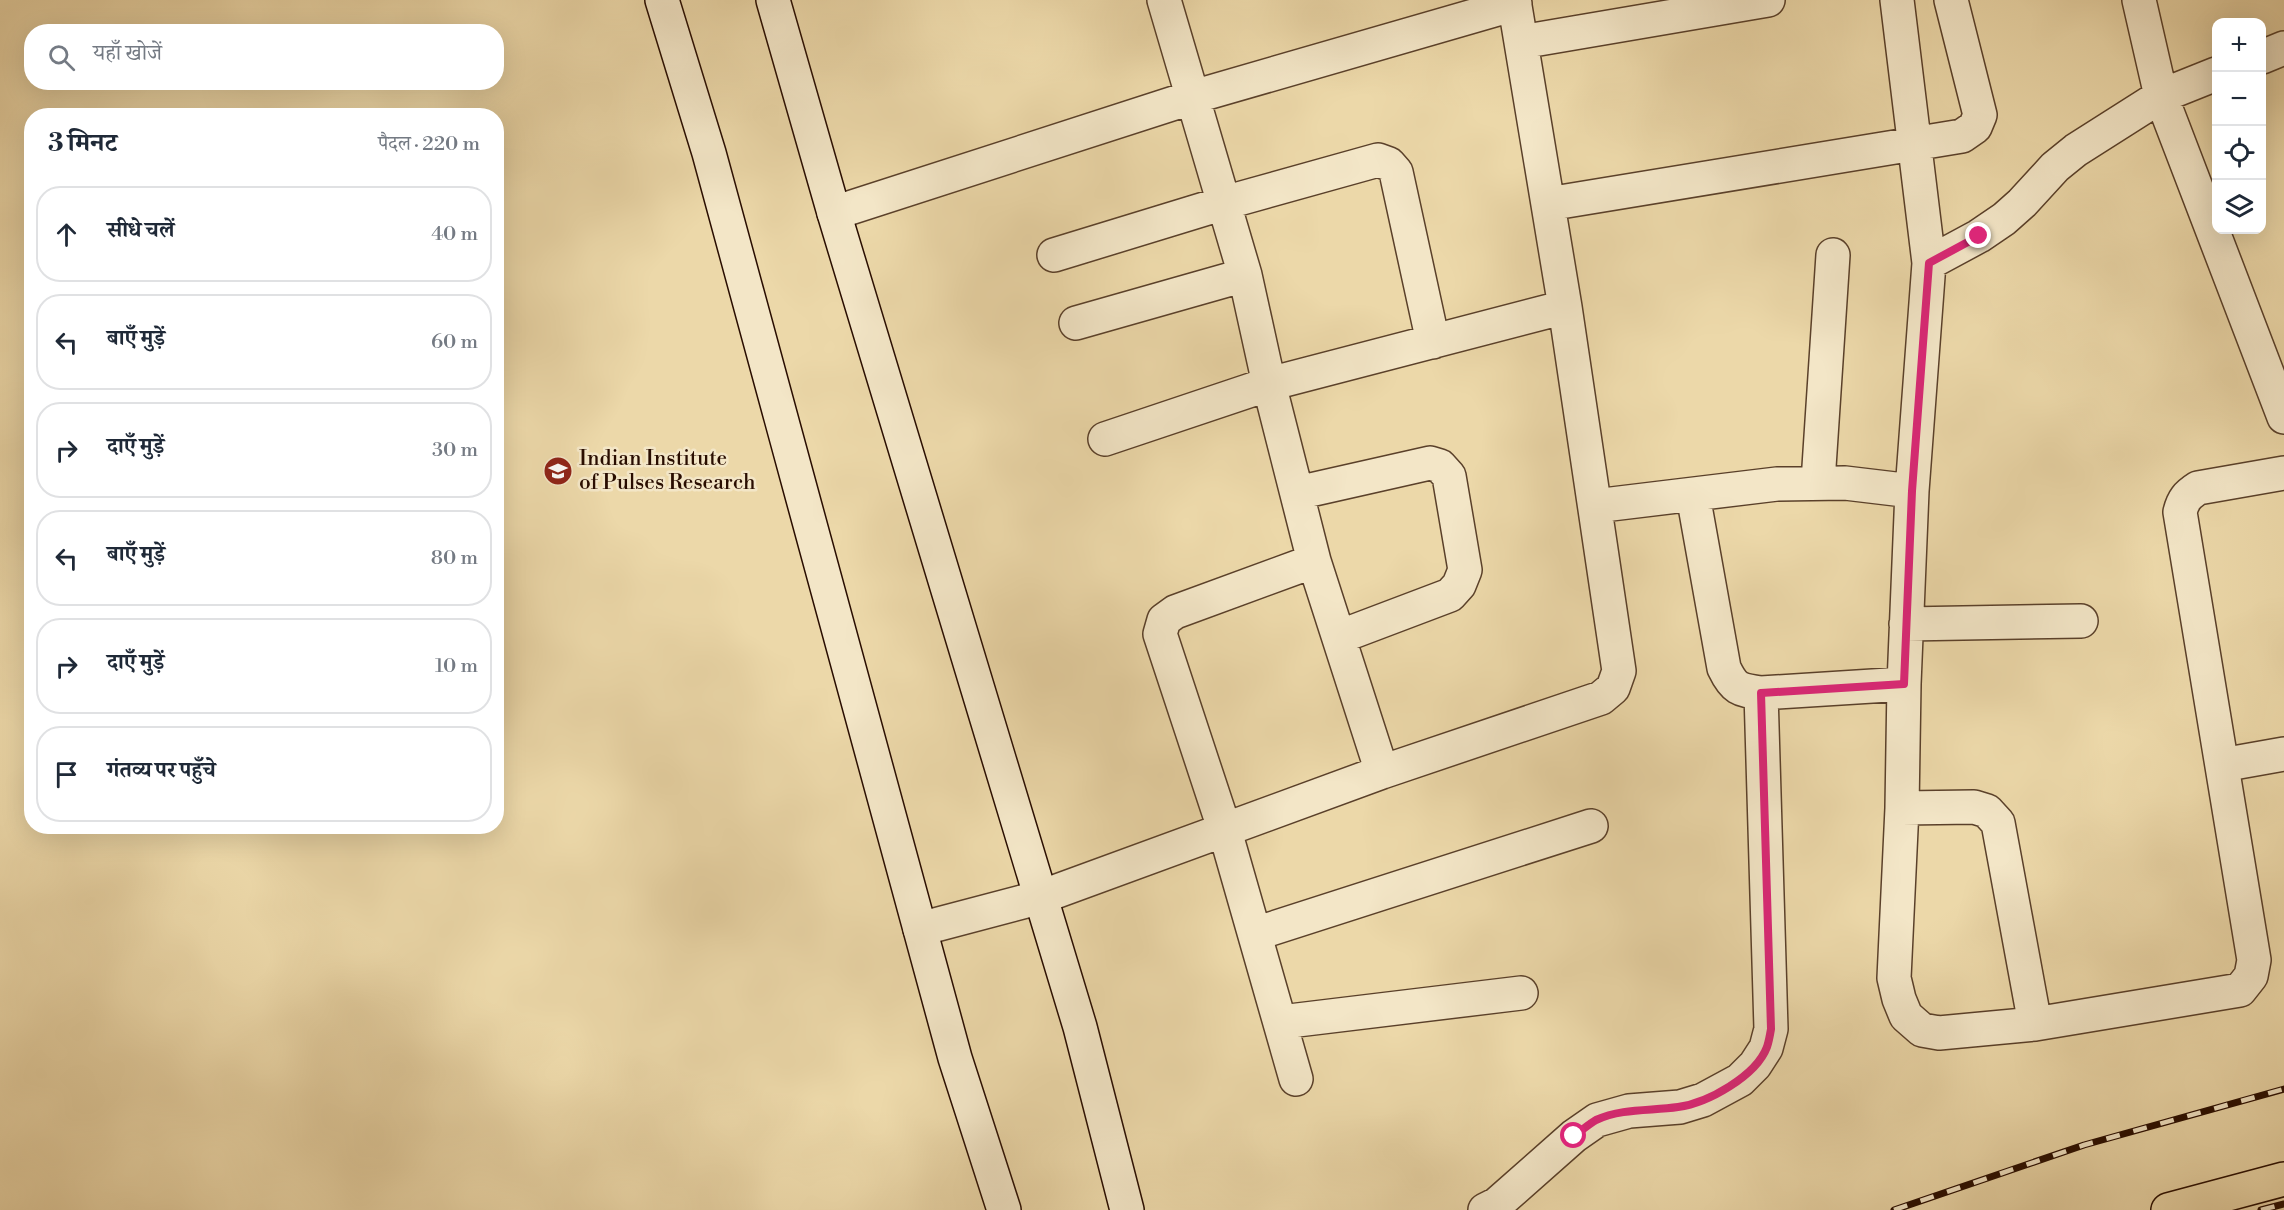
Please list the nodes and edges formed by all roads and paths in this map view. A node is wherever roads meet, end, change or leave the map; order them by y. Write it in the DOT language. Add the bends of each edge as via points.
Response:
graph roads {
  1 [pos="662,0"];
  2 [pos="773,0"];
  3 [pos="1164,0"];
  4 [pos="1768,0"];
  5 [pos="1897,0"];
  6 [pos="1950,0"];
  7 [pos="2139,0"];
  8 [pos="1514,2"];
  9 [pos="1695,6"];
  10 [pos="1521,42"];
  11 [pos="2284,48"];
  12 [pos="2266,55"];
  13 [pos="2212,76"];
  14 [pos="2162,96"];
  15 [pos="1193,97"];
  16 [pos="1916,144"];
  17 [pos="1224,203"];
  18 [pos="1548,204"];
  19 [pos="834,213"];
  20 [pos="1054,255"];
  21 [pos="1833,255"];
  22 [pos="1929,263"];
  23 [pos="1245,275"];
  24 [pos="1565,307"];
  25 [pos="1076,323"];
  26 [pos="1433,342"];
  27 [pos="1269,384"];
  28 [pos="2284,417"];
  29 [pos="1105,439"];
  30 [pos="2284,473"];
  31 [pos="1818,482"];
  32 [pos="1912,491"];
  33 [pos="1297,493"];
  34 [pos="1693,495"];
  35 [pos="1595,506"];
  36 [pos="1314,561"];
  37 [pos="2081,621"];
  38 [pos="1906,624"];
  39 [pos="1339,637"];
  40 [pos="1904,684"];
  41 [pos="1761,693"];
  42 [pos="2284,754"];
  43 [pos="2222,765"];
  44 [pos="1382,772"];
  45 [pos="1902,808"];
  46 [pos="1591,826"];
  47 [pos="1225,831"];
  48 [pos="1041,897"];
  49 [pos="920,929"];
  50 [pos="1255,934"];
  51 [pos="1521,993"];
  52 [pos="1281,1022"];
  53 [pos="2035,1024"];
  54 [pos="1296,1079"];
  55 [pos="2284,1179"];
  56 [pos="1004,1210"];
  57 [pos="1127,1210"];
  58 [pos="1485,1210"];
  59 [pos="2168,1210"];
  1 -- 49 [label="street" via="709,153"];
  2 -- 19 [label="street"];
  3 -- 15 [label="street"];
  4 -- 9 [label="street"];
  5 -- 16 [label="street"];
  6 -- 16 [label="street" via="1980,115 1975,127 1962,136"];
  7 -- 14 [label="street"];
  8 -- 10 [label="street"];
  8 -- 15 [label="street"];
  9 -- 10 [label="street"];
  10 -- 18 [label="street"];
  11 -- 12 [label="street"];
  13 -- 14 [label="street"];
  14 -- 22 [label="street" via="2076,150 2004,219"];
  14 -- 28 [label="street"];
  15 -- 17 [label="street"];
  15 -- 19 [label="street"];
  16 -- 18 [label="street"];
  16 -- 22 [label="street"];
  17 -- 20 [label="street"];
  17 -- 23 [label="street"];
  17 -- 26 [label="street" via="1378,160 1389,164 1396,172"];
  18 -- 24 [label="street"];
  19 -- 48 [label="street"];
  21 -- 31 [label="street"];
  22 -- 32 [label="street"];
  23 -- 25 [label="street"];
  23 -- 27 [label="street"];
  24 -- 26 [label="street"];
  24 -- 35 [label="street"];
  26 -- 27 [label="street"];
  27 -- 29 [label="street"];
  27 -- 33 [label="street"];
  30 -- 43 [label="street" via="2198,488 2182,502 2180,512"];
  31 -- 32 [label="street"];
  31 -- 34 [label="street"];
  32 -- 38 [label="street"];
  33 -- 36 [label="street"];
  33 -- 39 [label="street" via="1430,463 1440,466 1449,476 1465,570 1459,585 1450,595"];
  34 -- 35 [label="street"];
  34 -- 41 [label="street" via="1724,668 1741,690"];
  35 -- 44 [label="street" via="1619,671 1613,688 1600,698"];
  36 -- 39 [label="street"];
  36 -- 47 [label="street" via="1174,612 1164,620 1160,634"];
  37 -- 38 [label="street"];
  38 -- 40 [label="street"];
  39 -- 44 [label="street"];
  40 -- 41 [label="street"];
  40 -- 45 [label="street"];
  41 -- 58 [label="street" via="1771,1029 1766,1048 1740,1080 1703,1100 1597,1120"];
  42 -- 43 [label="street"];
  43 -- 53 [label="street" via="2254,960 2251,976 2240,990"];
  44 -- 47 [label="street"];
  45 -- 53 [label="street" via="1974,807 1987,811 1998,822"];
  45 -- 53 [label="street" via="1894,978 1906,1016 1922,1030 1939,1034"];
  46 -- 50 [label="street"];
  47 -- 48 [label="street"];
  47 -- 50 [label="street"];
  48 -- 49 [label="street"];
  48 -- 57 [label="street" via="1080,1027"];
  49 -- 56 [label="street" via="955,1058"];
  50 -- 52 [label="street"];
  51 -- 52 [label="street"];
  52 -- 54 [label="street"];
  55 -- 59 [label="highway"];
}
